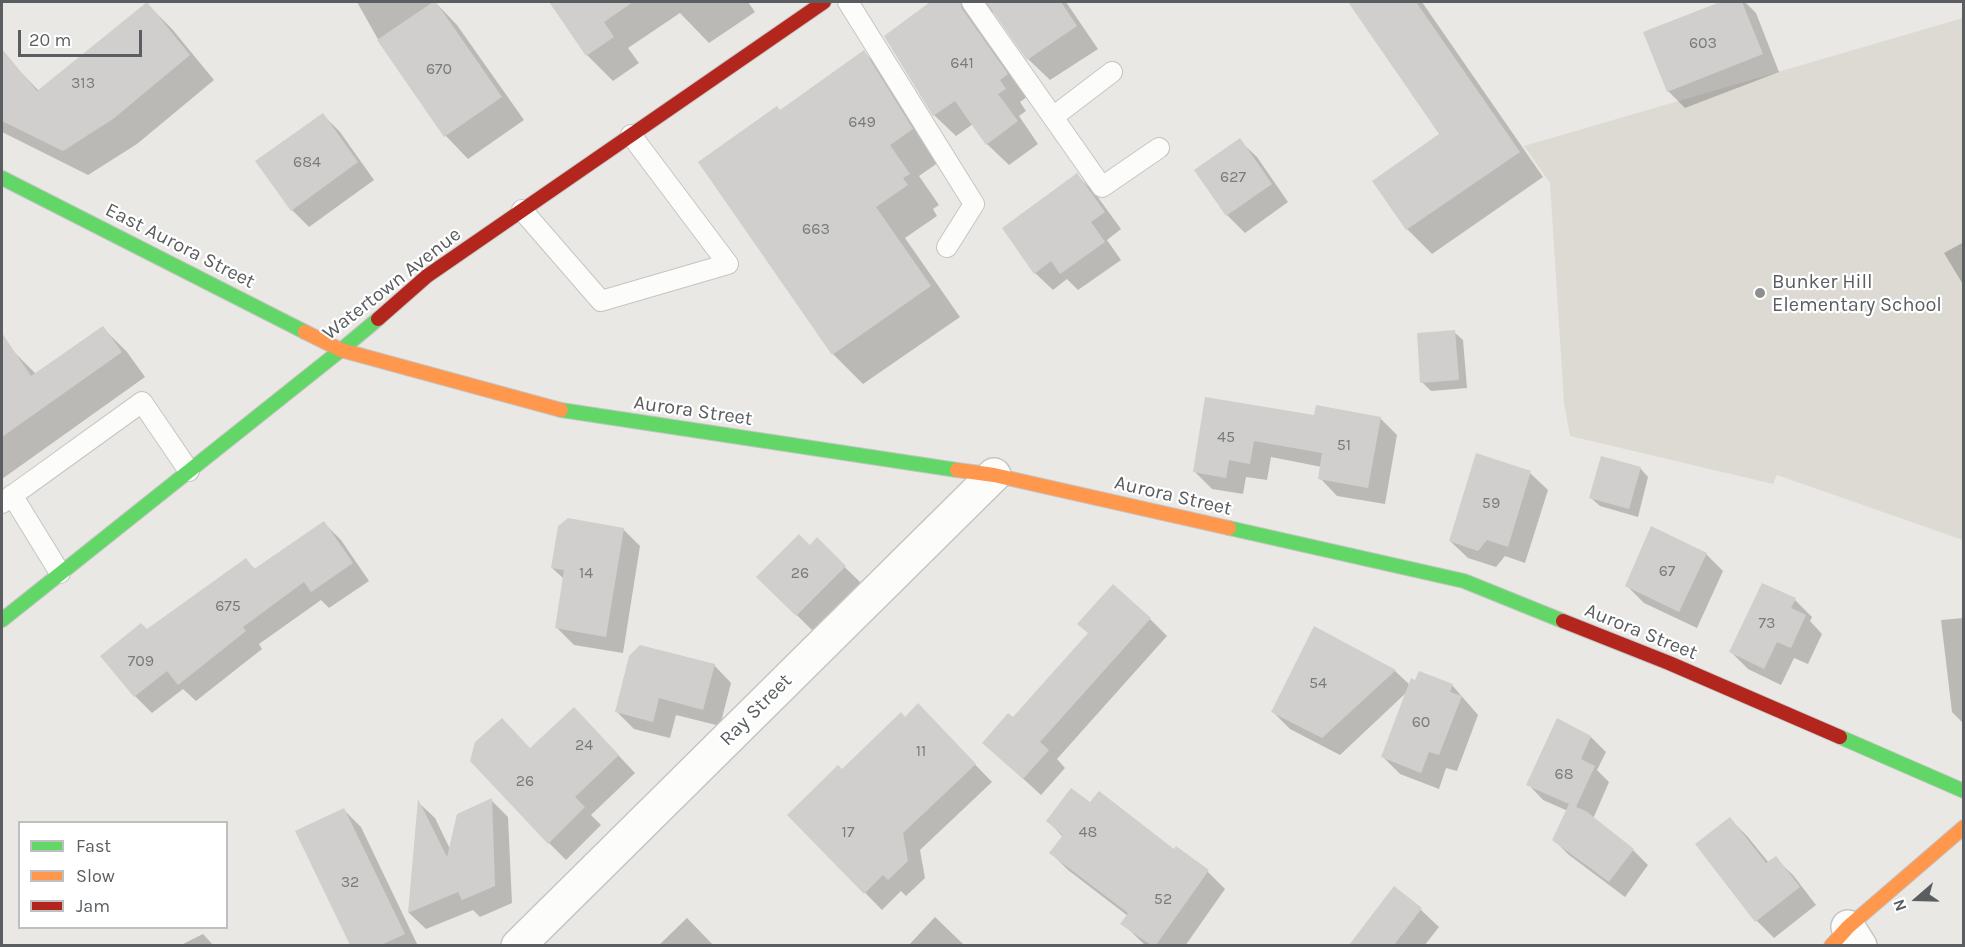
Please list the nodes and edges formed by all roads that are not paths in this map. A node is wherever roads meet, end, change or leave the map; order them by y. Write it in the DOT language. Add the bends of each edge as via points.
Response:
graph roads {
  1 [pos="824,2"];
  2 [pos="848,2"];
  3 [pos="972,2"];
  4 [pos="1112,72"];
  5 [pos="1053,117"];
  6 [pos="631,135"];
  7 [pos="1160,148"];
  8 [pos="2,178"];
  9 [pos="522,210"];
  10 [pos="947,247"];
  11 [pos="341,350"];
  12 [pos="189,471"];
  13 [pos="994,475"];
  14 [pos="7,499"];
  15 [pos="60,573"];
  16 [pos="2,620"];
  17 [pos="1964,792"];
  18 [pos="1964,827"];
  19 [pos="1847,939"];
  20 [pos="518,945"];
  1 -- 6 [label="main road, Watertown Avenue"];
  2 -- 10 [label="lane" via="974,204"];
  3 -- 5 [label="lane"];
  4 -- 5 [label="lane"];
  5 -- 7 [label="lane" via="1102,187"];
  6 -- 9 [label="main road, Watertown Avenue"];
  6 -- 9 [label="lane" via="728,264 601,301"];
  8 -- 11 [label="main road, East Aurora Street"];
  9 -- 11 [label="main road, Watertown Avenue" via="427,276"];
  11 -- 12 [label="main road, Watertown Avenue"];
  11 -- 13 [label="main road, Aurora Street" via="551,409"];
  12 -- 14 [label="lane" via="141,402"];
  12 -- 15 [label="main road, Watertown Avenue"];
  13 -- 17 [label="main road, Aurora Street" via="1464,581 1669,663"];
  13 -- 20 [label="street, Ray Street"];
  14 -- 15 [label="lane"];
  15 -- 16 [label="main road, Watertown Avenue"];
  18 -- 19 [label="main road"];
}
